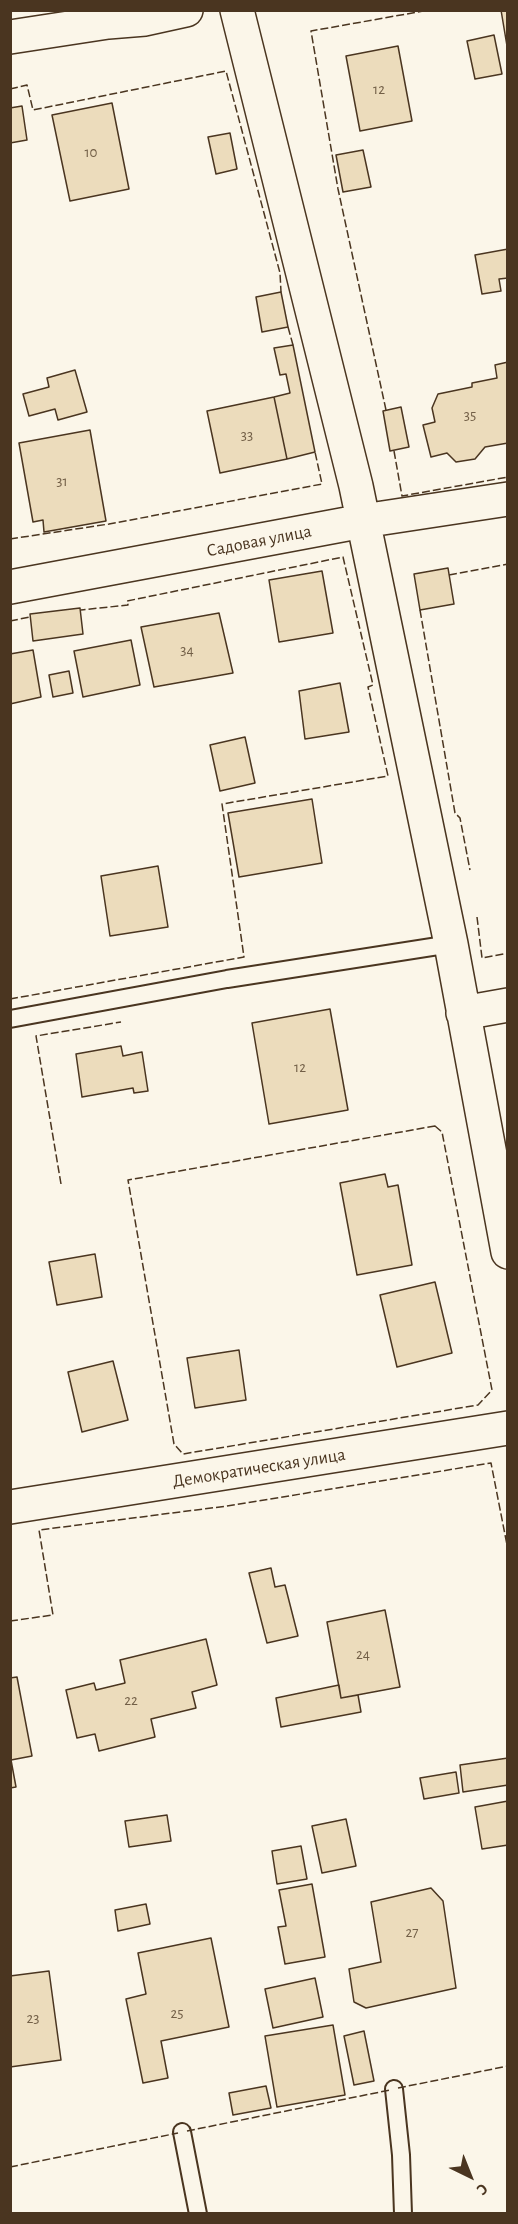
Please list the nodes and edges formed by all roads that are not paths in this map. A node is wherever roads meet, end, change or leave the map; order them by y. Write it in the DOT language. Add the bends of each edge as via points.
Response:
graph roads {
  1 [pos="186,10"];
  2 [pos="237,10"];
  3 [pos="10,37"];
  4 [pos="507,499"];
  5 [pos="363,521"];
  6 [pos="10,587"];
  7 [pos="451,944"];
  8 [pos="507,1005"];
  9 [pos="463,1013"];
  10 [pos="10,1019"];
  11 [pos="507,1252"];
  12 [pos="507,1428"];
  13 [pos="10,1507"];
  14 [pos="394,2089"];
  15 [pos="182,2132"];
  16 [pos="198,2214"];
  17 [pos="403,2214"];
  1 -- 3 [label="street"];
  2 -- 5 [label="street"];
  4 -- 5 [label="street, Садовая улица"];
  5 -- 6 [label="street, Садовая улица"];
  5 -- 7 [label="street"];
  7 -- 9 [label="street"];
  7 -- 10 [label="lane" via="227,979"];
  8 -- 9 [label="street"];
  9 -- 11 [label="street"];
  12 -- 13 [label="street, Демократическая улица"];
  14 -- 17 [label="lane"];
  15 -- 16 [label="lane"];
}
